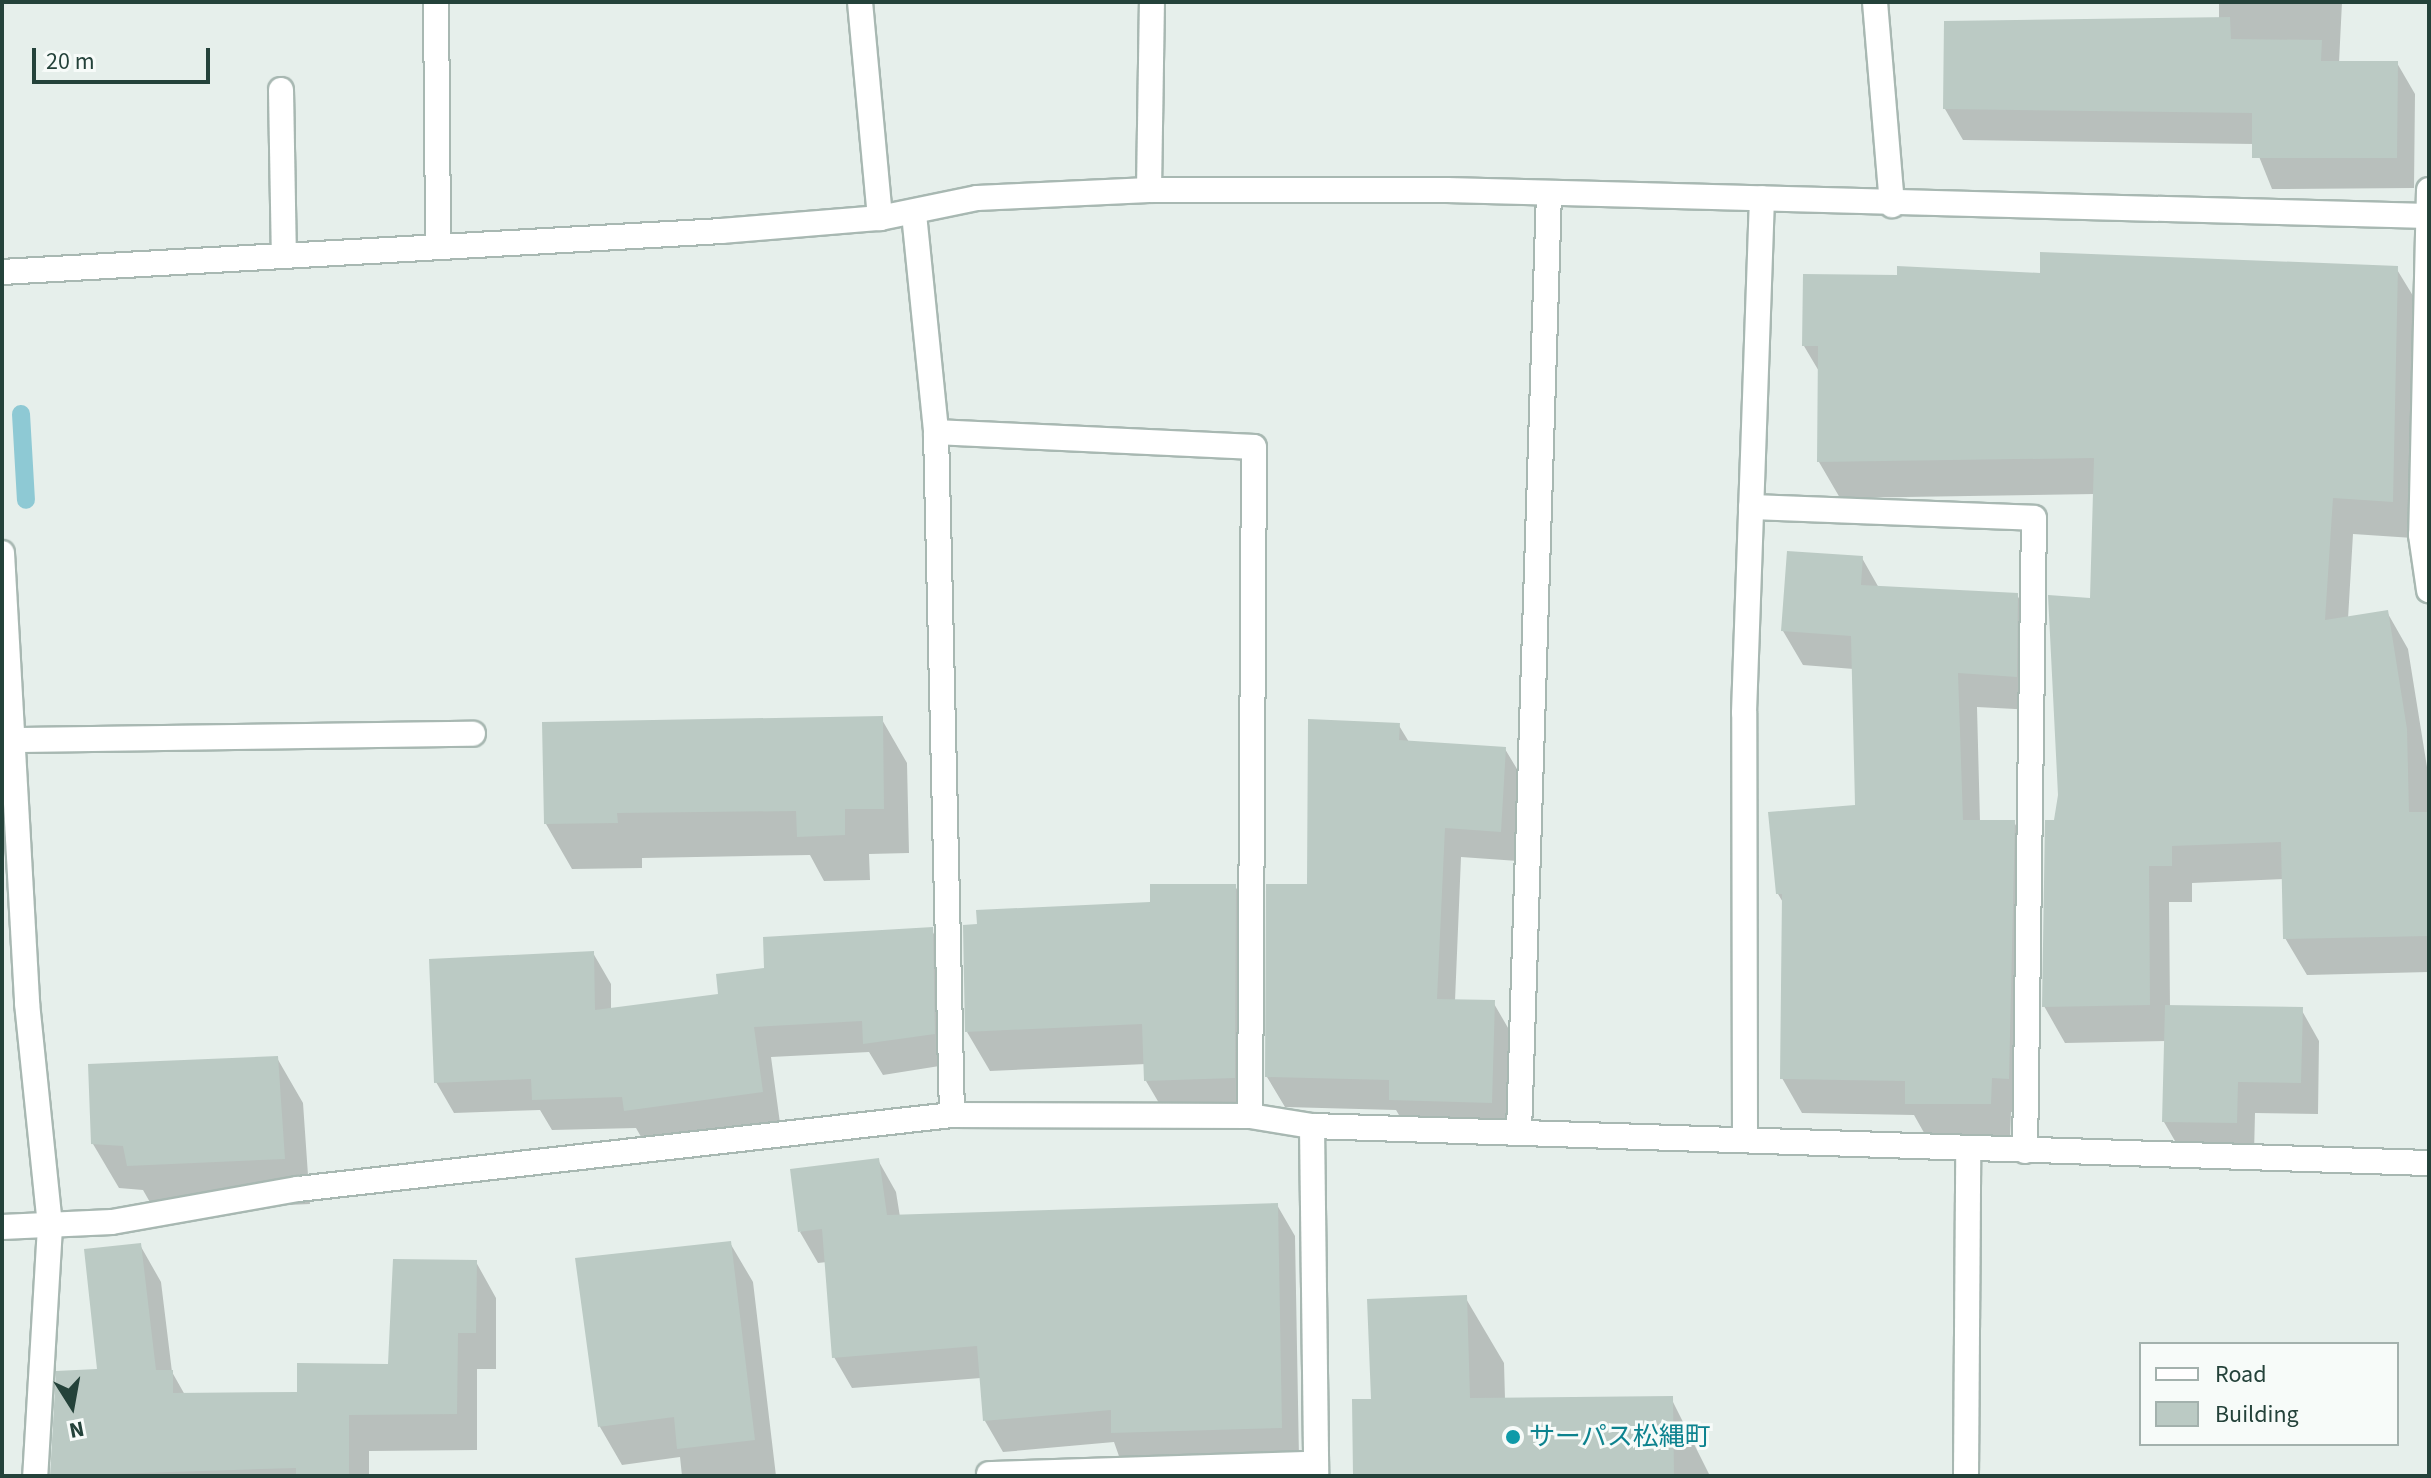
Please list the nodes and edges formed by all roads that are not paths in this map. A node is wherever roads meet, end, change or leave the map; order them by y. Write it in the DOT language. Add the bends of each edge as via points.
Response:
graph roads {
  1 [pos="436,2"];
  2 [pos="860,2"];
  3 [pos="1152,2"];
  4 [pos="1875,2"];
  5 [pos="281,90"];
  6 [pos="1149,190"];
  7 [pos="2429,190"];
  8 [pos="1549,195"];
  9 [pos="1762,198"];
  10 [pos="1892,205"];
  11 [pos="914,214"];
  12 [pos="2428,216"];
  13 [pos="880,218"];
  14 [pos="438,246"];
  15 [pos="284,254"];
  16 [pos="2,272"];
  17 [pos="936,432"];
  18 [pos="1751,507"];
  19 [pos="2,553"];
  20 [pos="2429,590"];
  21 [pos="473,734"];
  22 [pos="15,740"];
  23 [pos="952,1115"];
  24 [pos="1250,1116"];
  25 [pos="1312,1126"];
  26 [pos="1519,1132"];
  27 [pos="1745,1138"];
  28 [pos="1968,1150"];
  29 [pos="2025,1151"];
  30 [pos="2429,1163"];
  31 [pos="2,1227"];
  32 [pos="50,1227"];
  33 [pos="1316,1470"];
  34 [pos="989,1474"];
  35 [pos="35,1476"];
  36 [pos="1966,1476"];
  1 -- 14 [label="street"];
  2 -- 13 [label="street"];
  3 -- 6 [label="street"];
  4 -- 10 [label="street"];
  5 -- 15 [label="street"];
  6 -- 8 [label="street"];
  6 -- 11 [label="street" via="977,198"];
  7 -- 12 [label="street"];
  8 -- 9 [label="street"];
  8 -- 26 [label="street"];
  9 -- 10 [label="street"];
  9 -- 18 [label="street"];
  10 -- 12 [label="street"];
  11 -- 13 [label="street"];
  11 -- 17 [label="street"];
  12 -- 20 [label="street" via="2421,535"];
  13 -- 14 [label="street"];
  14 -- 15 [label="street"];
  15 -- 16 [label="street"];
  17 -- 23 [label="street"];
  17 -- 24 [label="street" via="1254,447"];
  18 -- 27 [label="street" via="1744,713"];
  18 -- 29 [label="street" via="2034,518"];
  19 -- 22 [label="street"];
  21 -- 22 [label="street"];
  22 -- 32 [label="street" via="27,1003"];
  23 -- 24 [label="street"];
  23 -- 32 [label="street" via="298,1189"];
  24 -- 25 [label="street"];
  25 -- 26 [label="street"];
  25 -- 33 [label="street"];
  26 -- 27 [label="street"];
  27 -- 28 [label="street"];
  28 -- 29 [label="street"];
  28 -- 36 [label="street"];
  29 -- 30 [label="street"];
  31 -- 32 [label="street"];
  32 -- 35 [label="street"];
  33 -- 34 [label="street"];
}
